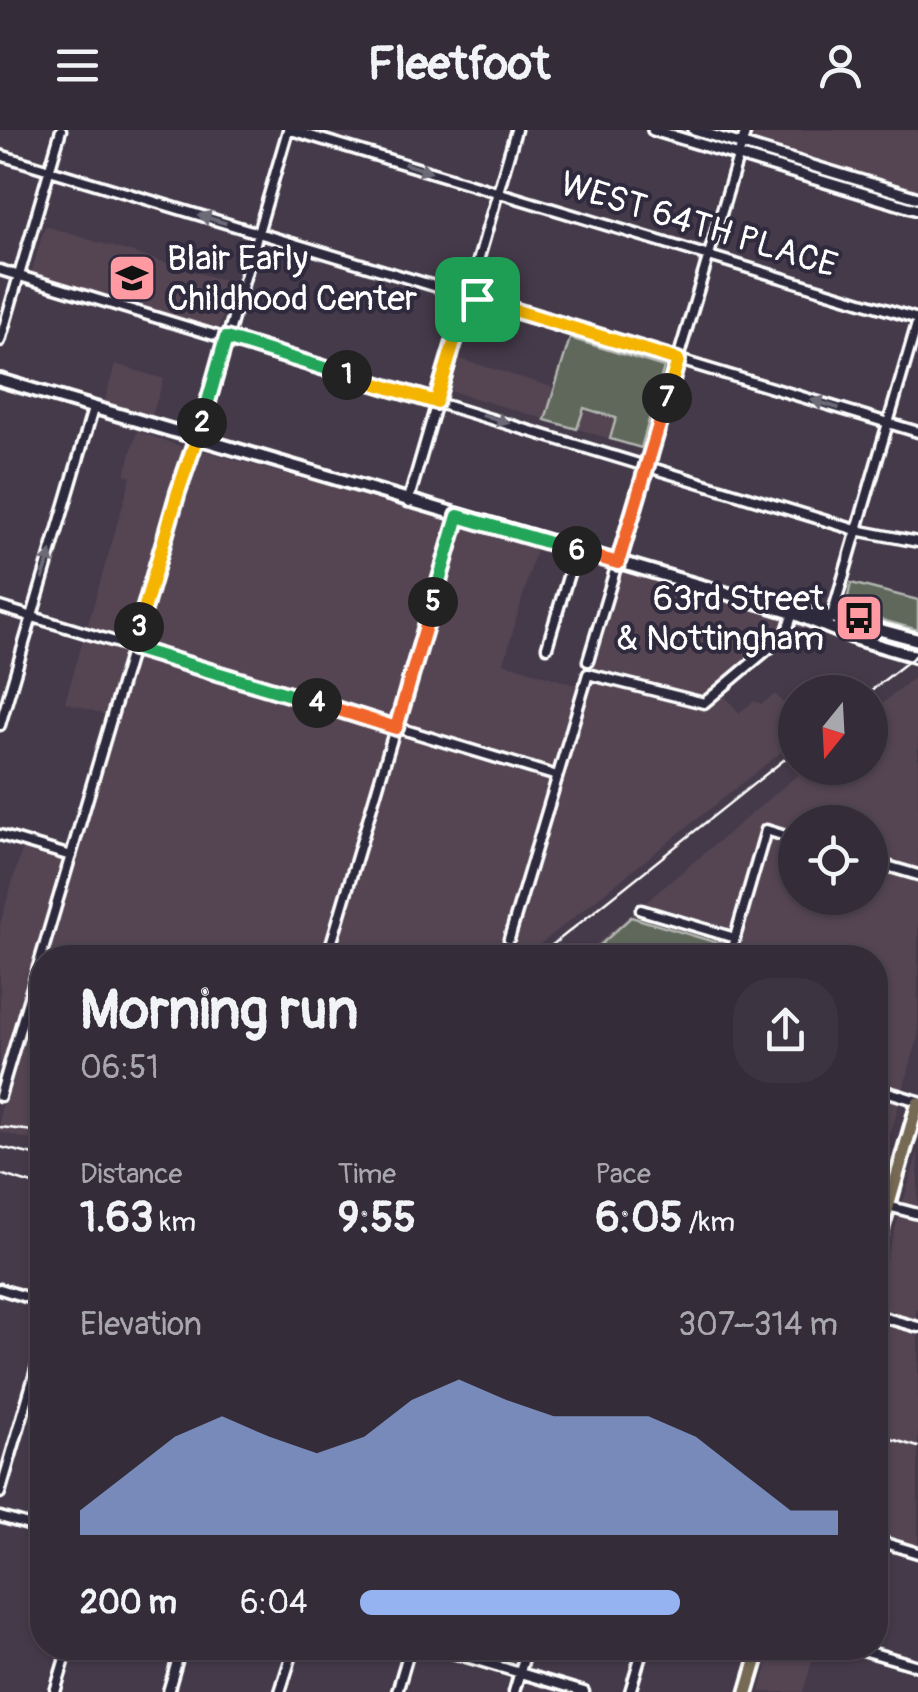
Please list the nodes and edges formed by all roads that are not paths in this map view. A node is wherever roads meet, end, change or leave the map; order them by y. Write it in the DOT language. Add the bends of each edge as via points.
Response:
graph roads {
  1 [pos="62,130"];
  2 [pos="290,130"];
  3 [pos="516,130"];
  4 [pos="652,130"];
  5 [pos="694,130"];
  6 [pos="746,130"];
  7 [pos="742,144"];
  8 [pos="0,155"];
  9 [pos="738,156"];
  10 [pos="50,170"];
  11 [pos="498,192"];
  12 [pos="918,198"];
  13 [pos="918,210"];
  14 [pos="258,233"];
  15 [pos="709,256"];
  16 [pos="0,270"];
  17 [pos="19,276"];
  18 [pos="468,296"];
  19 [pos="918,320"];
  20 [pos="226,338"];
  21 [pos="0,340"];
  22 [pos="678,360"];
  23 [pos="0,380"];
  24 [pos="436,402"];
  25 [pos="93,409"];
  26 [pos="888,423"];
  27 [pos="918,432"];
  28 [pos="195,440"];
  29 [pos="646,465"];
  30 [pos="408,502"];
  31 [pos="458,516"];
  32 [pos="856,530"];
  33 [pos="918,542"];
  34 [pos="576,550"];
  35 [pos="618,563"];
  36 [pos="0,607"];
  37 [pos="793,613"];
  38 [pos="31,617"];
  39 [pos="830,623"];
  40 [pos="918,640"];
  41 [pos="547,647"];
  42 [pos="133,648"];
  43 [pos="918,657"];
  44 [pos="588,661"];
  45 [pos="0,726"];
  46 [pos="396,728"];
  47 [pos="557,776"];
  48 [pos="778,833"];
  49 [pos="0,835"];
  50 [pos="71,856"];
  51 [pos="888,866"];
  52 [pos="918,875"];
  53 [pos="642,910"];
  54 [pos="735,938"];
  55 [pos="509,939"];
  56 [pos="43,945"];
  57 [pos="331,945"];
  58 [pos="733,945"];
  59 [pos="30,986"];
  60 [pos="5,1065"];
  61 [pos="888,1092"];
  62 [pos="0,1096"];
  63 [pos="918,1102"];
  64 [pos="888,1206"];
  65 [pos="918,1214"];
  66 [pos="0,1289"];
  67 [pos="30,1298"];
  68 [pos="888,1319"];
  69 [pos="918,1327"];
  70 [pos="30,1390"];
  71 [pos="0,1494"];
  72 [pos="0,1516"];
  73 [pos="30,1525"];
  74 [pos="888,1544"];
  75 [pos="918,1553"];
  76 [pos="888,1657"];
  77 [pos="64,1660"];
  78 [pos="177,1660"];
  79 [pos="290,1660"];
  80 [pos="407,1660"];
  81 [pos="476,1660"];
  82 [pos="524,1660"];
  83 [pos="639,1660"];
  84 [pos="757,1660"];
  85 [pos="918,1666"];
  86 [pos="520,1673"];
  87 [pos="55,1692"];
  88 [pos="168,1692"];
  89 [pos="280,1692"];
  90 [pos="398,1692"];
  91 [pos="514,1692"];
  92 [pos="584,1692"];
  93 [pos="630,1692"];
  94 [pos="748,1692"];
  1 -- 10 [label="street"];
  2 -- 11 [label="street, WEST 64TH PLACE, one-way"];
  2 -- 14 [label="street"];
  3 -- 11 [label="street"];
  4 -- 9 [label="street"];
  5 -- 7 [label="street"];
  6 -- 7 [label="street"];
  7 -- 9 [label="street"];
  7 -- 12 [label="street"];
  8 -- 10 [label="street"];
  9 -- 13 [label="street"];
  9 -- 15 [label="street"];
  14 -- 10 [label="street, one-way"];
  10 -- 17 [label="street"];
  11 -- 15 [label="street, WEST 64TH PLACE"];
  11 -- 18 [label="street"];
  14 -- 18 [label="street"];
  14 -- 20 [label="street"];
  15 -- 19 [label="street, WEST 64TH PLACE"];
  15 -- 22 [label="street"];
  16 -- 17 [label="street"];
  17 -- 20 [label="street"];
  17 -- 21 [label="street"];
  18 -- 22 [label="street"];
  18 -- 24 [label="street"];
  19 -- 26 [label="street"];
  20 -- 24 [label="street"];
  20 -- 28 [label="street"];
  26 -- 22 [label="street, one-way"];
  22 -- 29 [label="street"];
  23 -- 25 [label="main road"];
  24 -- 29 [label="street, one-way"];
  24 -- 30 [label="street"];
  25 -- 28 [label="main road"];
  38 -- 25 [label="street, one-way"];
  26 -- 27 [label="street"];
  26 -- 32 [label="street"];
  28 -- 30 [label="main road"];
  28 -- 42 [label="street"];
  29 -- 32 [label="street"];
  29 -- 35 [label="street"];
  30 -- 31 [label="main road"];
  31 -- 34 [label="main road"];
  31 -- 46 [label="street"];
  32 -- 33 [label="street"];
  32 -- 39 [label="street"];
  34 -- 35 [label="main road"];
  34 -- 41 [label="street"];
  35 -- 37 [label="main road"];
  35 -- 44 [label="street"];
  36 -- 38 [label="street"];
  37 -- 39 [label="main road"];
  37 -- 47 [label="street" via="786,634 704,704 588,674"];
  38 -- 42 [label="street"];
  38 -- 45 [label="street"];
  39 -- 40 [label="main road"];
  39 -- 43 [label="main road"];
  42 -- 46 [label="street"];
  42 -- 50 [label="street"];
  46 -- 47 [label="street"];
  46 -- 57 [label="street"];
  47 -- 55 [label="street"];
  48 -- 54 [label="street" via="766,830"];
  49 -- 50 [label="street"];
  50 -- 56 [label="street"];
  51 -- 52 [label="street"];
  53 -- 54 [label="street"];
  54 -- 58 [label="street"];
  59 -- 60 [label="street"];
  60 -- 62 [label="street"];
  61 -- 63 [label="street"];
  63 -- 64 [label="main road"];
  64 -- 65 [label="street"];
  66 -- 67 [label="street"];
  68 -- 69 [label="street"];
  70 -- 71 [label="street"];
  72 -- 73 [label="street"];
  74 -- 75 [label="street"];
  76 -- 85 [label="street"];
  77 -- 87 [label="street"];
  78 -- 88 [label="street"];
  79 -- 89 [label="street"];
  80 -- 90 [label="street"];
  81 -- 86 [label="street"];
  82 -- 86 [label="street"];
  83 -- 93 [label="street"];
  84 -- 94 [label="main road"];
  86 -- 91 [label="street"];
  86 -- 92 [label="street"];
}
